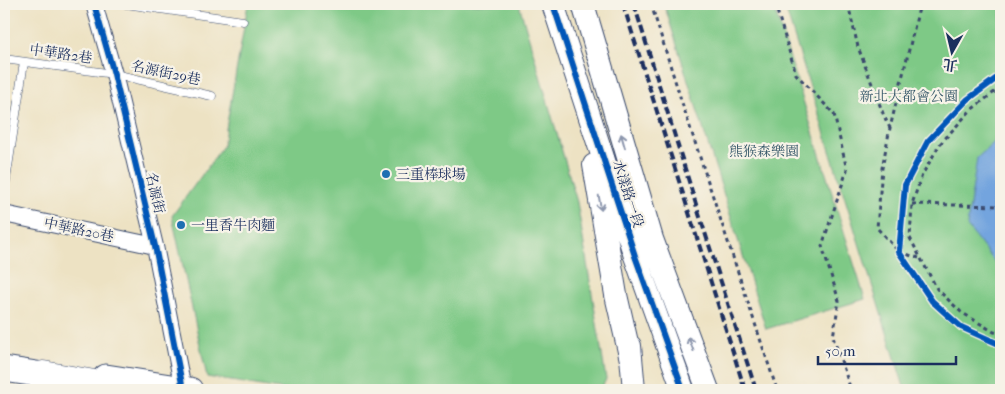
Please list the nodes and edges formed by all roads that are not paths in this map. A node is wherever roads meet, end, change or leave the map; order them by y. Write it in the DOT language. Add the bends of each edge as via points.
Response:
graph roads {
  1 [pos="94,4"];
  2 [pos="126,4"];
  3 [pos="553,4"];
  4 [pos="583,4"];
  5 [pos="243,21"];
  6 [pos="4,59"];
  7 [pos="24,62"];
  8 [pos="114,74"];
  9 [pos="580,86"];
  10 [pos="212,96"];
  11 [pos="4,193"];
  12 [pos="4,214"];
  13 [pos="652,240"];
  14 [pos="155,246"];
  15 [pos="635,256"];
  16 [pos="631,360"];
  17 [pos="4,369"];
  18 [pos="43,375"];
  19 [pos="89,390"];
  20 [pos="128,390"];
  21 [pos="186,390"];
  22 [pos="634,390"];
  23 [pos="683,390"];
  24 [pos="708,390"];
  1 -- 8 [label="street, 名源街"];
  2 -- 5 [label="lane"];
  3 -- 9 [label="street, 水漾路一段"];
  13 -- 4 [label="street, 水漾路一段, one-way"];
  6 -- 7 [label="lane, 中華路2巷"];
  7 -- 8 [label="lane, 中華路2巷"];
  7 -- 11 [label="lane"];
  8 -- 10 [label="lane, 名源街29巷"];
  8 -- 14 [label="street, 名源街"];
  9 -- 15 [label="street, 水漾路一段"];
  9 -- 16 [label="street, one-way" via="616,295"];
  12 -- 14 [label="street, 中華路20巷"];
  13 -- 15 [label="street"];
  24 -- 13 [label="street, 水漾路一段, one-way"];
  14 -- 21 [label="street, 名源街"];
  15 -- 16 [label="street" via="627,315"];
  15 -- 23 [label="street, 水漾路一段"];
  16 -- 22 [label="street"];
  17 -- 18 [label="main road"];
  18 -- 19 [label="main road" via="63,386"];
  18 -- 20 [label="highway"];
  18 -- 21 [label="main road" via="66,370"];
}
